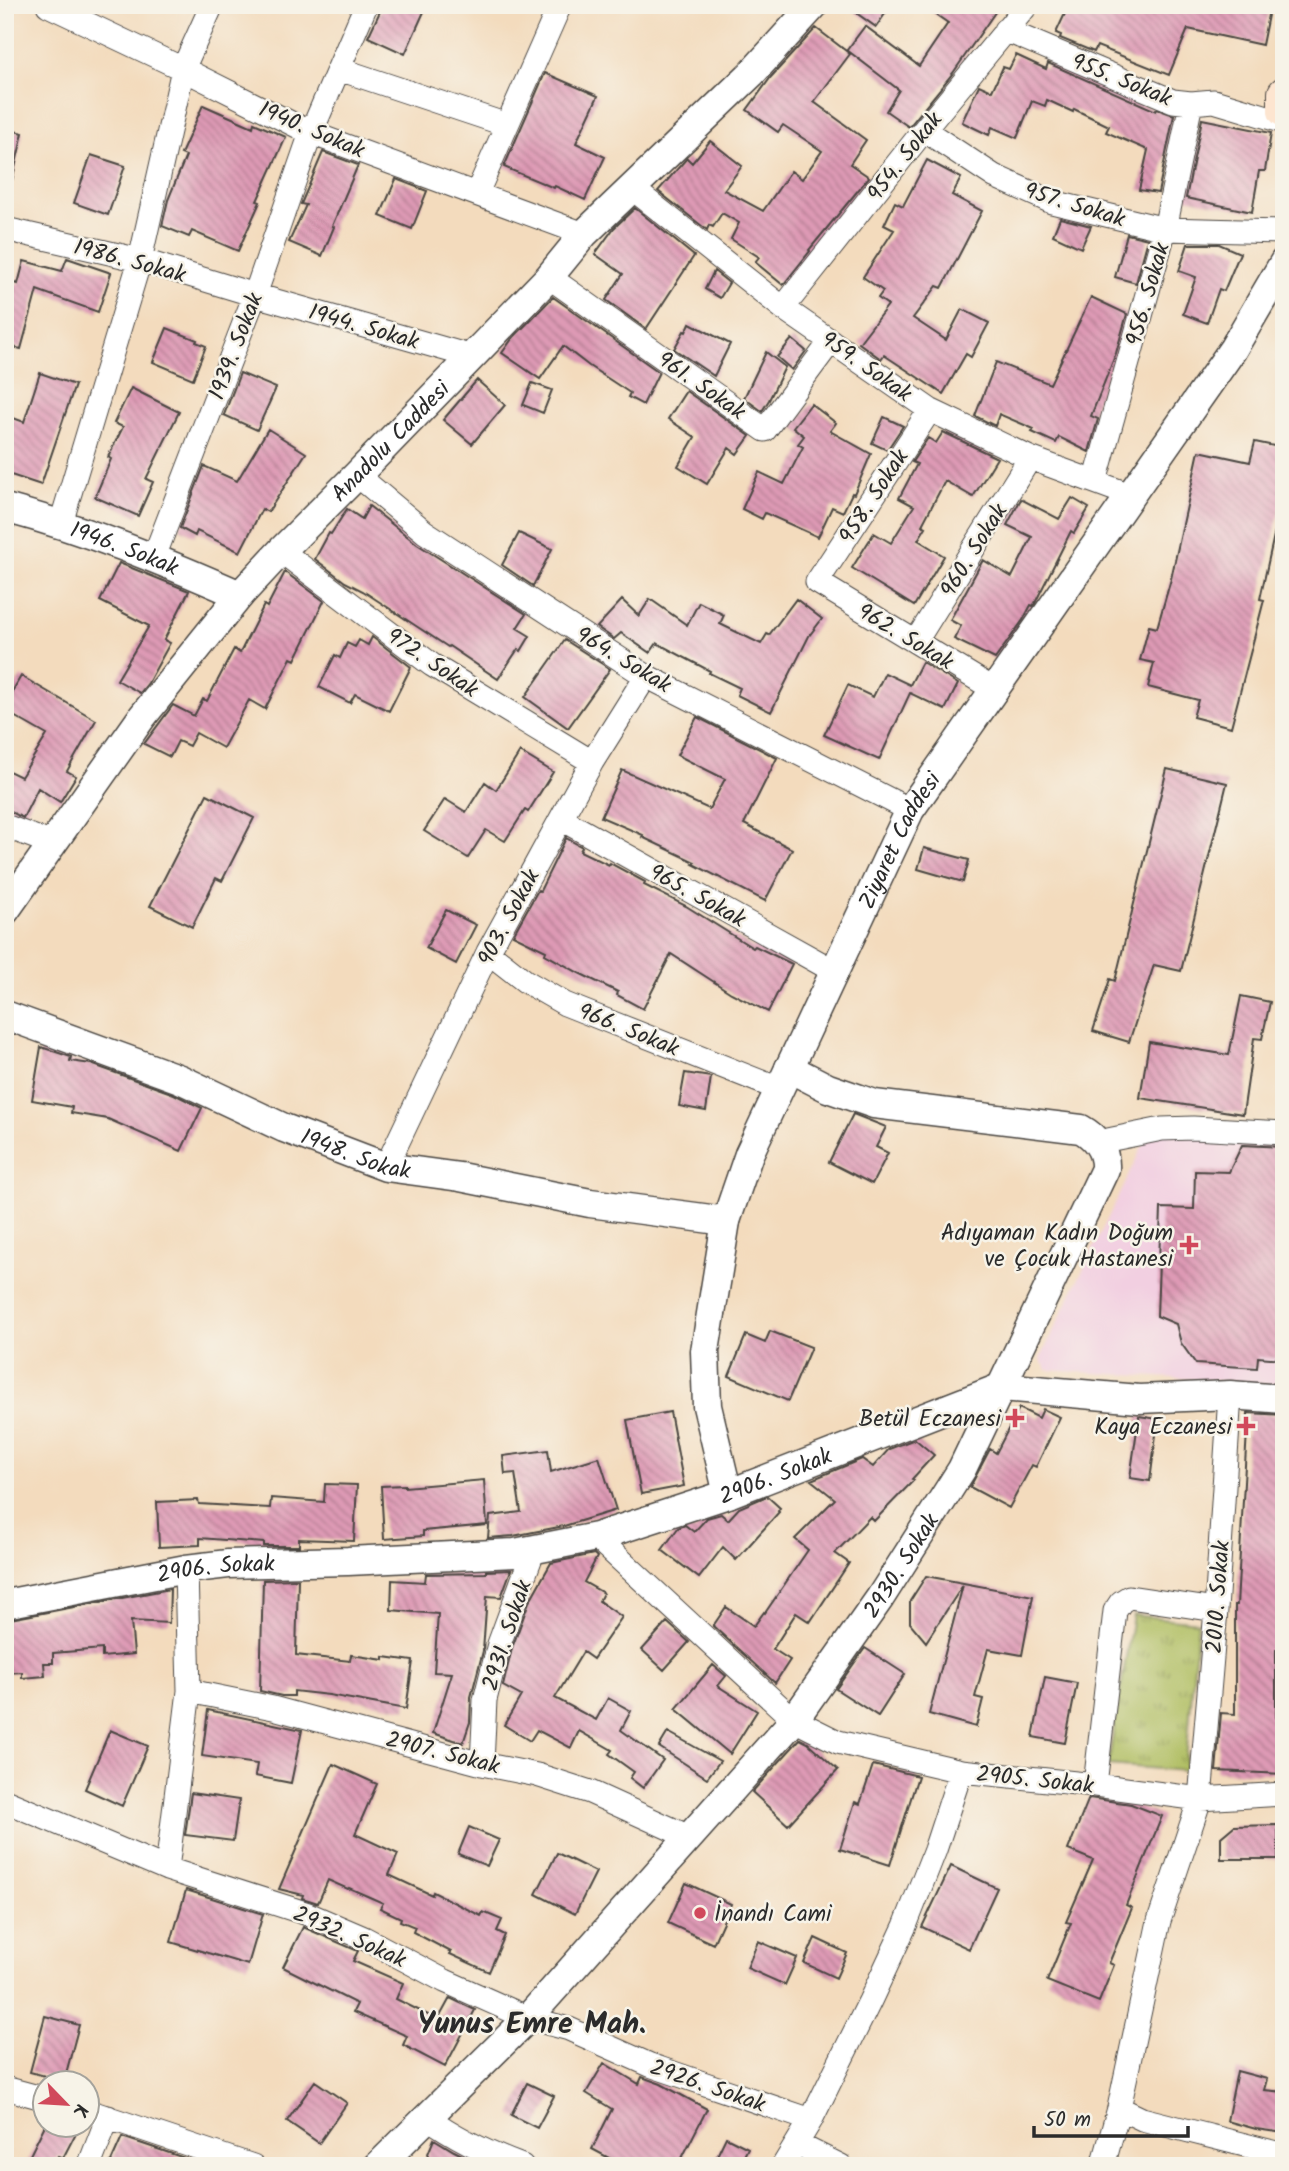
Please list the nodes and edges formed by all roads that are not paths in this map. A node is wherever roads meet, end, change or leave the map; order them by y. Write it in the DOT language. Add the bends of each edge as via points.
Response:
graph roads {
  1 [pos="48,5"];
  2 [pos="212,5"];
  3 [pos="366,5"];
  4 [pos="560,5"];
  5 [pos="814,5"];
  6 [pos="1027,5"];
  7 [pos="1004,30"];
  8 [pos="183,69"];
  9 [pos="339,69"];
  10 [pos="1284,93"];
  11 [pos="1191,103"];
  12 [pos="1284,111"];
  13 [pos="1284,122"];
  14 [pos="507,125"];
  15 [pos="924,130"];
  16 [pos="312,133"];
  17 [pos="634,189"];
  18 [pos="477,193"];
  19 [pos="5,229"];
  20 [pos="1165,229"];
  21 [pos="1284,232"];
  22 [pos="584,234"];
  23 [pos="140,260"];
  24 [pos="1284,262"];
  25 [pos="549,277"];
  26 [pos="255,295"];
  27 [pos="783,308"];
  28 [pos="831,341"];
  29 [pos="473,357"];
  30 [pos="930,410"];
  31 [pos="1030,458"];
  32 [pos="357,475"];
  33 [pos="1095,482"];
  34 [pos="1130,495"];
  35 [pos="5,508"];
  36 [pos="61,523"];
  37 [pos="281,551"];
  38 [pos="154,557"];
  39 [pos="817,582"];
  40 [pos="240,595"];
  41 [pos="916,641"];
  42 [pos="646,676"];
  43 [pos="995,690"];
  44 [pos="592,762"];
  45 [pos="910,810"];
  46 [pos="561,819"];
  47 [pos="5,826"];
  48 [pos="53,844"];
  49 [pos="5,911"];
  50 [pos="488,952"];
  51 [pos="834,971"];
  52 [pos="5,1016"];
  53 [pos="784,1079"];
  54 [pos="1284,1133"];
  55 [pos="1098,1142"];
  56 [pos="386,1167"];
  57 [pos="726,1221"];
  58 [pos="1002,1387"];
  59 [pos="1230,1395"];
  60 [pos="1284,1399"];
  61 [pos="728,1493"];
  62 [pos="596,1537"];
  63 [pos="534,1549"];
  64 [pos="186,1569"];
  65 [pos="5,1604"];
  66 [pos="1216,1610"];
  67 [pos="189,1691"];
  68 [pos="794,1720"];
  69 [pos="482,1764"];
  70 [pos="961,1771"];
  71 [pos="1095,1784"];
  72 [pos="1284,1794"];
  73 [pos="1200,1799"];
  74 [pos="5,1801"];
  75 [pos="690,1837"];
  76 [pos="167,1869"];
  77 [pos="528,2018"];
  78 [pos="5,2088"];
  79 [pos="32,2095"];
  80 [pos="1119,2108"];
  81 [pos="102,2115"];
  82 [pos="427,2117"];
  83 [pos="811,2120"];
  84 [pos="94,2140"];
  85 [pos="797,2144"];
  86 [pos="1284,2155"];
  87 [pos="89,2166"];
  88 [pos="253,2166"];
  89 [pos="378,2166"];
  90 [pos="522,2166"];
  91 [pos="783,2166"];
  92 [pos="841,2166"];
  93 [pos="1103,2166"];
  1 -- 8 [label="street, 1940. Sokak"];
  2 -- 8 [label="street"];
  3 -- 9 [label="street, 1939. Sokak"];
  4 -- 14 [label="street"];
  5 -- 17 [label="street, Anadolu Caddesi"];
  6 -- 7 [label="street, 954. Sokak"];
  7 -- 11 [label="street, 955. Sokak" via="1173,102"];
  7 -- 15 [label="street, 954. Sokak"];
  8 -- 16 [label="street, 1940. Sokak"];
  8 -- 23 [label="street"];
  9 -- 14 [label="street"];
  9 -- 16 [label="street, 1939. Sokak"];
  10 -- 12 [label="main road"];
  11 -- 13 [label="street, 955. Sokak" via="1214,101"];
  11 -- 20 [label="street, 956. Sokak"];
  14 -- 18 [label="street"];
  15 -- 20 [label="street, 957. Sokak" via="994,176 1052,202"];
  15 -- 27 [label="street, 954. Sokak"];
  16 -- 18 [label="street, 1940. Sokak"];
  16 -- 26 [label="street, 1939. Sokak"];
  17 -- 22 [label="street, Anadolu Caddesi"];
  17 -- 27 [label="street, 959. Sokak"];
  18 -- 22 [label="street, 1940. Sokak"];
  19 -- 23 [label="street, 1986. Sokak"];
  20 -- 21 [label="street, 957. Sokak"];
  20 -- 33 [label="street, 956. Sokak"];
  22 -- 25 [label="street, Anadolu Caddesi"];
  23 -- 26 [label="street, 1986. Sokak"];
  23 -- 36 [label="street"];
  24 -- 34 [label="street, Ziyaret Caddesi" via="1233,349"];
  25 -- 28 [label="street, 961. Sokak" via="765,430"];
  25 -- 29 [label="street, Anadolu Caddesi"];
  26 -- 29 [label="street, 1944. Sokak"];
  26 -- 38 [label="street, 1939. Sokak"];
  27 -- 28 [label="street, 959. Sokak"];
  28 -- 30 [label="street, 959. Sokak"];
  29 -- 32 [label="street, Anadolu Caddesi"];
  30 -- 31 [label="street, 959. Sokak"];
  30 -- 39 [label="street, 958. Sokak"];
  31 -- 33 [label="street, 959. Sokak"];
  31 -- 41 [label="street, 960. Sokak"];
  32 -- 37 [label="street, Anadolu Caddesi"];
  32 -- 42 [label="street, 964. Sokak" via="425,532"];
  33 -- 34 [label="street, 959. Sokak"];
  34 -- 43 [label="street, Ziyaret Caddesi"];
  35 -- 36 [label="street, 1946. Sokak"];
  36 -- 38 [label="street, 1946. Sokak"];
  37 -- 40 [label="street, Anadolu Caddesi"];
  37 -- 44 [label="street, 972. Sokak" via="432,665"];
  38 -- 40 [label="street, 1946. Sokak"];
  39 -- 41 [label="street, 962. Sokak"];
  40 -- 48 [label="street, Anadolu Caddesi" via="142,717"];
  41 -- 43 [label="street, 962. Sokak"];
  42 -- 44 [label="street, 903. Sokak"];
  42 -- 45 [label="street, 964. Sokak"];
  43 -- 45 [label="street, Ziyaret Caddesi"];
  44 -- 46 [label="street, 903. Sokak"];
  45 -- 51 [label="street, Ziyaret Caddesi"];
  46 -- 50 [label="street, 903. Sokak"];
  46 -- 51 [label="street, 965. Sokak"];
  47 -- 48 [label="street"];
  48 -- 49 [label="street, Anadolu Caddesi"];
  50 -- 53 [label="street, 966. Sokak" via="565,1004"];
  50 -- 56 [label="street, 903. Sokak"];
  51 -- 53 [label="street, Ziyaret Caddesi"];
  52 -- 56 [label="street, 1948. Sokak" via="180,1079 284,1128"];
  53 -- 55 [label="street" via="874,1104 1074,1127"];
  53 -- 57 [label="street, Ziyaret Caddesi" via="748,1154"];
  54 -- 55 [label="street" via="1162,1129"];
  55 -- 58 [label="street, 2930. Sokak" via="1105,1169"];
  56 -- 57 [label="street, 1948. Sokak" via="590,1203"];
  57 -- 61 [label="street, Ziyaret Caddesi" via="706,1333 705,1369 710,1424"];
  58 -- 59 [label="street, 2906. Sokak" via="1139,1399"];
  58 -- 61 [label="street, 2906. Sokak"];
  58 -- 68 [label="street, 2930. Sokak" via="962,1469 880,1598"];
  59 -- 60 [label="street, 2906. Sokak"];
  59 -- 66 [label="street, 2010. Sokak"];
  61 -- 62 [label="street, 2906. Sokak"];
  62 -- 63 [label="street, 2906. Sokak"];
  62 -- 68 [label="street"];
  63 -- 64 [label="street, 2906. Sokak"];
  63 -- 69 [label="street, 2931. Sokak" via="499,1644 485,1700"];
  64 -- 65 [label="street, 2906. Sokak"];
  64 -- 67 [label="street"];
  66 -- 71 [label="street" via="1129,1597 1121,1602 1115,1611"];
  66 -- 73 [label="street, 2010. Sokak"];
  67 -- 69 [label="street, 2907. Sokak" via="272,1708"];
  67 -- 76 [label="street"];
  68 -- 70 [label="street, 2905. Sokak" via="838,1742"];
  68 -- 75 [label="street, 2930. Sokak"];
  69 -- 75 [label="street, 2907. Sokak" via="590,1792"];
  70 -- 71 [label="street, 2905. Sokak"];
  70 -- 83 [label="street" via="905,1926"];
  71 -- 73 [label="street, 2905. Sokak"];
  72 -- 73 [label="street, 2905. Sokak"];
  73 -- 80 [label="street, 2010. Sokak" via="1159,1921"];
  74 -- 76 [label="street, 2932. Sokak"];
  75 -- 77 [label="street, 2930. Sokak"];
  76 -- 77 [label="street, 2932. Sokak" via="308,1914"];
  77 -- 82 [label="street, 2930. Sokak"];
  77 -- 83 [label="street, 2926. Sokak" via="569,2029 650,2065"];
  78 -- 79 [label="street"];
  80 -- 86 [label="street" via="1142,2119"];
  80 -- 93 [label="street, 2010. Sokak"];
  81 -- 88 [label="street"];
  82 -- 89 [label="street, 2930. Sokak"];
  82 -- 90 [label="street" via="453,2136"];
  83 -- 85 [label="street"];
  84 -- 87 [label="street"];
  85 -- 91 [label="street"];
  85 -- 92 [label="street"];
}
